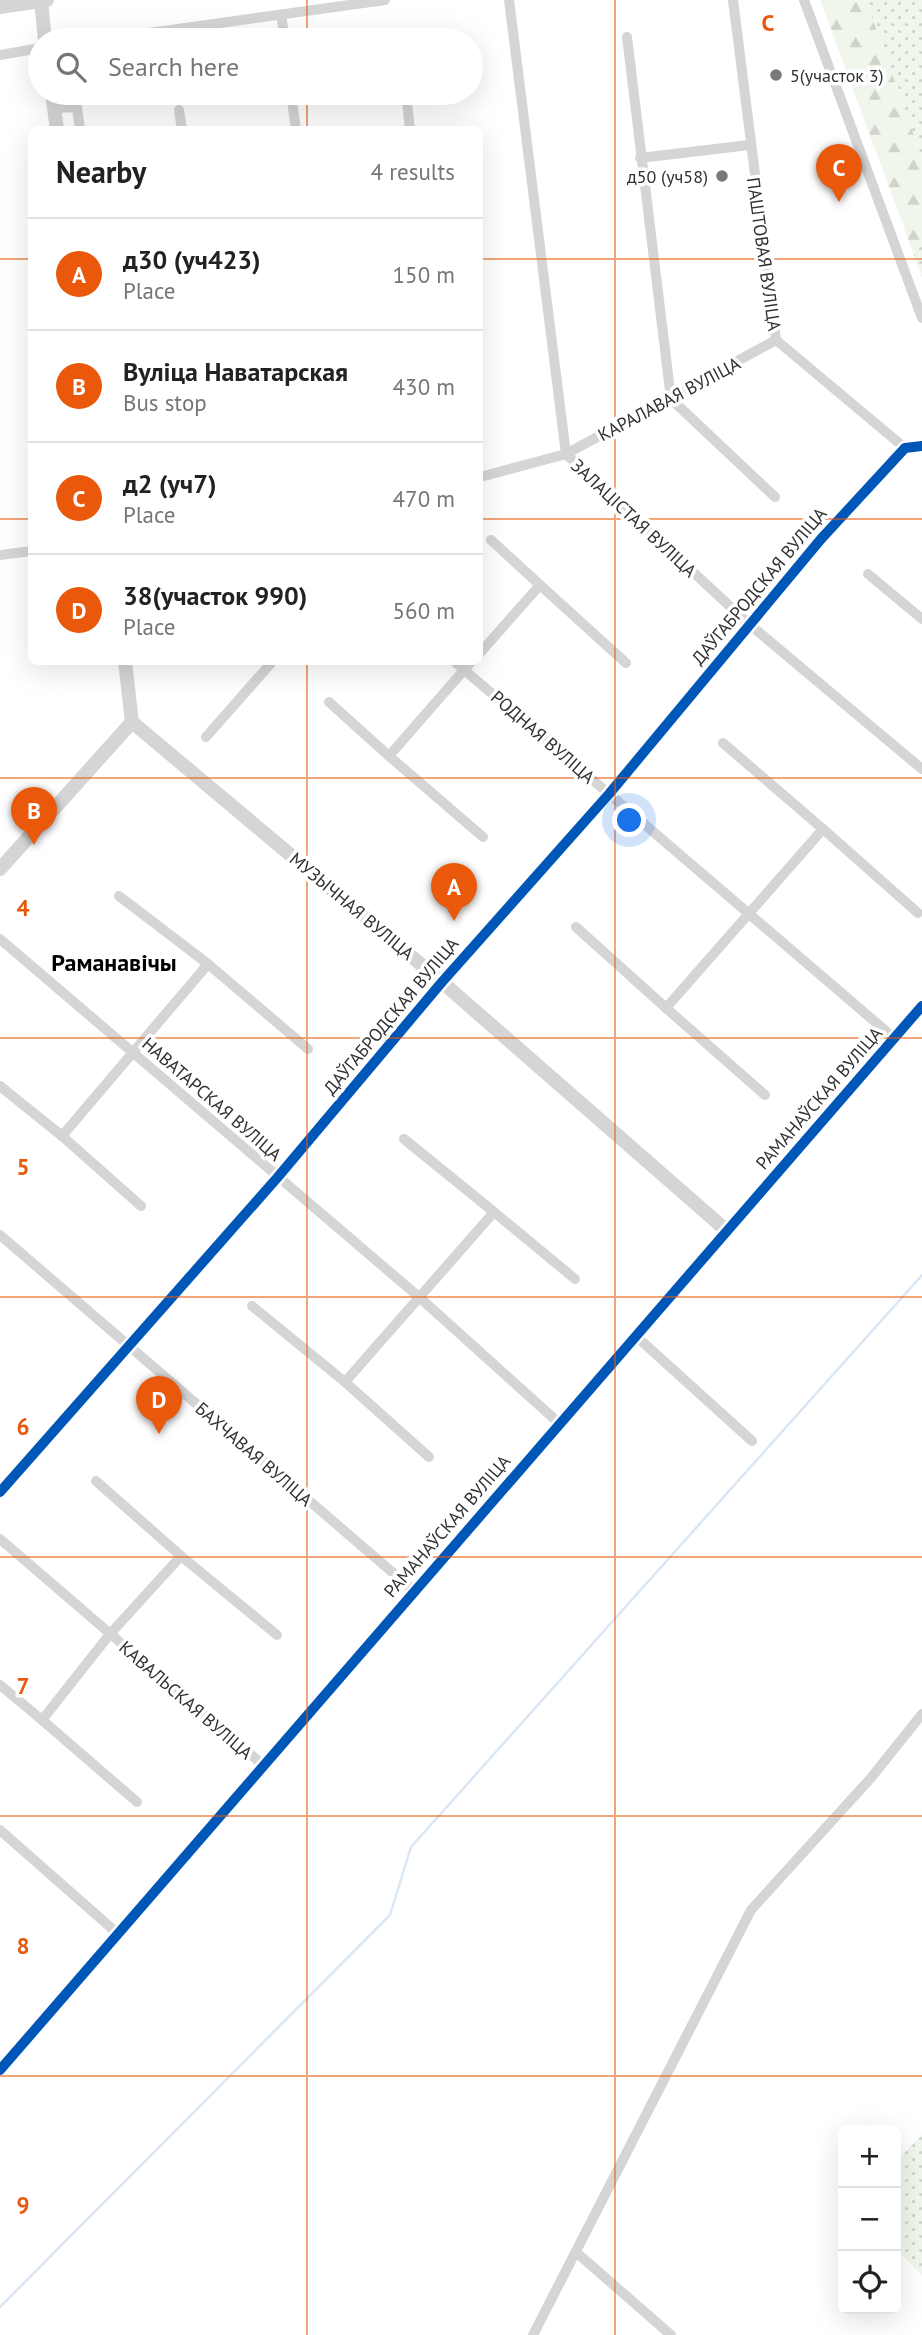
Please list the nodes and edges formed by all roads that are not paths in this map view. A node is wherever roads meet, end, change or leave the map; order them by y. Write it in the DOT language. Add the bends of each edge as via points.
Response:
graph roads {
  1 [pos="47,0"];
  2 [pos="385,0"];
  3 [pos="509,0"];
  4 [pos="733,0"];
  5 [pos="804,0"];
  6 [pos="41,1"];
  7 [pos="0,7"];
  8 [pos="281,15"];
  9 [pos="44,28"];
  10 [pos="186,28"];
  11 [pos="283,28"];
  12 [pos="627,37"];
  13 [pos="28,50"];
  14 [pos="0,55"];
  15 [pos="54,105"];
  16 [pos="293,105"];
  17 [pos="407,105"];
  18 [pos="54,108"];
  19 [pos="179,110"];
  20 [pos="56,126"];
  21 [pos="79,126"];
  22 [pos="181,126"];
  23 [pos="295,126"];
  24 [pos="409,126"];
  25 [pos="749,145"];
  26 [pos="640,158"];
  27 [pos="922,318"];
  28 [pos="776,340"];
  29 [pos="671,399"];
  30 [pos="922,446"];
  31 [pos="905,448"];
  32 [pos="566,454"];
  33 [pos="483,476"];
  34 [pos="775,496"];
  35 [pos="491,540"];
  36 [pos="28,552"];
  37 [pos="0,555"];
  38 [pos="868,574"];
  39 [pos="540,585"];
  40 [pos="922,619"];
  41 [pos="748,624"];
  42 [pos="483,650"];
  43 [pos="626,663"];
  44 [pos="125,665"];
  45 [pos="269,665"];
  46 [pos="463,665"];
  47 [pos="465,665"];
  48 [pos="329,702"];
  49 [pos="132,722"];
  50 [pos="206,737"];
  51 [pos="723,743"];
  52 [pos="389,756"];
  53 [pos="922,769"];
  54 [pos="609,793"];
  55 [pos="823,829"];
  56 [pos="483,838"];
  57 [pos="0,869"];
  58 [pos="120,896"];
  59 [pos="918,914"];
  60 [pos="750,916"];
  61 [pos="576,927"];
  62 [pos="0,939"];
  63 [pos="208,964"];
  64 [pos="442,982"];
  65 [pos="922,1006"];
  66 [pos="666,1008"];
  67 [pos="894,1038"];
  68 [pos="308,1049"];
  69 [pos="131,1052"];
  70 [pos="0,1086"];
  71 [pos="765,1095"];
  72 [pos="62,1136"];
  73 [pos="404,1139"];
  74 [pos="277,1178"];
  75 [pos="141,1206"];
  76 [pos="494,1212"];
  77 [pos="727,1231"];
  78 [pos="0,1235"];
  79 [pos="575,1279"];
  80 [pos="419,1297"];
  81 [pos="252,1306"];
  82 [pos="637,1337"];
  83 [pos="129,1346"];
  84 [pos="345,1382"];
  85 [pos="560,1424"];
  86 [pos="752,1441"];
  87 [pos="429,1457"];
  88 [pos="96,1481"];
  89 [pos="0,1492"];
  90 [pos="0,1539"];
  91 [pos="181,1556"];
  92 [pos="413,1590"];
  93 [pos="110,1634"];
  94 [pos="277,1635"];
  95 [pos="0,1685"];
  96 [pos="922,1714"];
  97 [pos="42,1720"];
  98 [pos="263,1765"];
  99 [pos="137,1802"];
  100 [pos="0,1830"];
  101 [pos="117,1933"];
  102 [pos="0,2070"];
  103 [pos="577,2253"];
  104 [pos="533,2335"];
  105 [pos="671,2335"];
  1 -- 6 [label="street"];
  2 -- 8 [label="street"];
  3 -- 32 [label="street, ЗАЛАЦІСТАЯ ВУЛІЦА"];
  4 -- 25 [label="street, ПАШТОВАЯ ВУЛІЦА"];
  5 -- 27 [label="street"];
  6 -- 7 [label="street"];
  6 -- 9 [label="street"];
  8 -- 10 [label="street"];
  8 -- 11 [label="street"];
  12 -- 26 [label="street"];
  13 -- 14 [label="street"];
  15 -- 18 [label="street"];
  16 -- 23 [label="street"];
  17 -- 24 [label="street"];
  18 -- 20 [label="street"];
  18 -- 21 [label="street" via="77,107"];
  19 -- 22 [label="street"];
  25 -- 26 [label="street"];
  25 -- 28 [label="street, ПАШТОВАЯ ВУЛІЦА"];
  26 -- 29 [label="street"];
  28 -- 29 [label="street, КАРАЛАВАЯ ВУЛІЦА"];
  28 -- 31 [label="street, ПАШТОВАЯ ВУЛІЦА"];
  29 -- 32 [label="street, КАРАЛАВАЯ ВУЛІЦА"];
  29 -- 34 [label="street"];
  30 -- 31 [label="street"];
  31 -- 41 [label="street, ДАЎГАБРОДСКАЯ ВУЛІЦА"];
  32 -- 33 [label="street, КАРАЛАВАЯ ВУЛІЦА"];
  32 -- 41 [label="street, ЗАЛАЦІСТАЯ ВУЛІЦА"];
  35 -- 39 [label="street"];
  36 -- 37 [label="street"];
  38 -- 40 [label="street"];
  39 -- 42 [label="street"];
  39 -- 43 [label="street"];
  41 -- 53 [label="street, ЗАЛАЦІСТАЯ ВУЛІЦА"];
  41 -- 54 [label="street, ДАЎГАБРОДСКАЯ ВУЛІЦА"];
  44 -- 49 [label="street"];
  45 -- 50 [label="street"];
  46 -- 52 [label="street, РОДНАЯ ВУЛІЦА"];
  47 -- 54 [label="street, РОДНАЯ ВУЛІЦА"];
  48 -- 52 [label="street"];
  49 -- 57 [label="street"];
  49 -- 64 [label="street, МУЗЫЧНАЯ ВУЛІЦА"];
  51 -- 55 [label="street"];
  52 -- 56 [label="street"];
  54 -- 60 [label="street, РОДНАЯ ВУЛІЦА"];
  54 -- 64 [label="street, ДАЎГАБРОДСКАЯ ВУЛІЦА"];
  55 -- 59 [label="street"];
  55 -- 60 [label="street"];
  58 -- 63 [label="street"];
  60 -- 66 [label="street"];
  60 -- 67 [label="street, РОДНАЯ ВУЛІЦА"];
  61 -- 66 [label="street"];
  62 -- 69 [label="street, НАВАТАРСКАЯ ВУЛІЦА"];
  63 -- 68 [label="street"];
  63 -- 69 [label="street, НАВАТАРСКАЯ ВУЛІЦА"];
  64 -- 74 [label="street, ДАЎГАБРОДСКАЯ ВУЛІЦА"];
  64 -- 77 [label="street, МУЗЫЧНАЯ ВУЛІЦА"];
  65 -- 67 [label="street, РАМАНАЎСКАЯ ВУЛІЦА"];
  66 -- 71 [label="street"];
  67 -- 77 [label="street, РАМАНАЎСКАЯ ВУЛІЦА"];
  69 -- 72 [label="street, НАВАТАРСКАЯ ВУЛІЦА"];
  69 -- 74 [label="street, НАВАТАРСКАЯ ВУЛІЦА"];
  70 -- 72 [label="street"];
  72 -- 75 [label="street"];
  73 -- 76 [label="street"];
  74 -- 80 [label="street, НАВАТАРСКАЯ ВУЛІЦА"];
  74 -- 83 [label="street, ДАЎГАБРОДСКАЯ ВУЛІЦА"];
  76 -- 79 [label="street"];
  76 -- 80 [label="street"];
  77 -- 82 [label="street, РАМАНАЎСКАЯ ВУЛІЦА"];
  78 -- 83 [label="street, БАХЧАВАЯ ВУЛІЦА"];
  80 -- 84 [label="street"];
  80 -- 85 [label="street, НАВАТАРСКАЯ ВУЛІЦА"];
  81 -- 84 [label="street"];
  82 -- 85 [label="street, РАМАНАЎСКАЯ ВУЛІЦА"];
  82 -- 86 [label="street"];
  83 -- 89 [label="street, ДАЎГАБРОДСКАЯ ВУЛІЦА"];
  83 -- 92 [label="street, БАХЧАВАЯ ВУЛІЦА"];
  84 -- 87 [label="street"];
  85 -- 92 [label="street, РАМАНАЎСКАЯ ВУЛІЦА"];
  88 -- 91 [label="street"];
  90 -- 93 [label="street, КАВАЛЬСКАЯ ВУЛІЦА"];
  91 -- 93 [label="street, КАВАЛЬСКАЯ ВУЛІЦА"];
  91 -- 94 [label="street"];
  92 -- 98 [label="street, РАМАНАЎСКАЯ ВУЛІЦА"];
  93 -- 97 [label="street, КАВАЛЬСКАЯ ВУЛІЦА"];
  93 -- 98 [label="street, КАВАЛЬСКАЯ ВУЛІЦА"];
  95 -- 97 [label="street"];
  96 -- 103 [label="street" via="870,1779 751,1910"];
  97 -- 99 [label="street"];
  98 -- 101 [label="street, РАМАНАЎСКАЯ ВУЛІЦА"];
  100 -- 101 [label="street"];
  101 -- 102 [label="street, РАМАНАЎСКАЯ ВУЛІЦА"];
  103 -- 104 [label="street"];
  103 -- 105 [label="street"];
}
